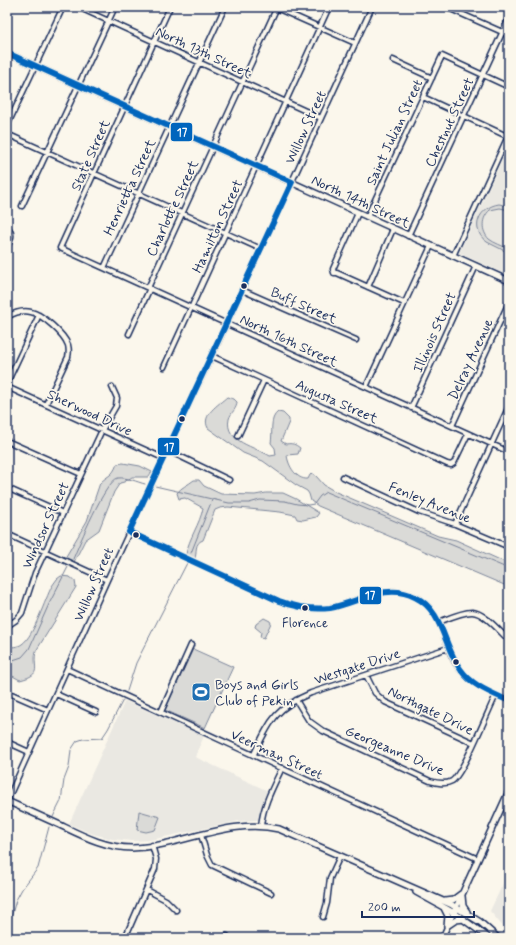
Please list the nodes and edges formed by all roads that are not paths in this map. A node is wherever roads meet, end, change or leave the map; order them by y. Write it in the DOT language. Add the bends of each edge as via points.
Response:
graph roads {
  1 [pos="9,7"];
  2 [pos="63,7"];
  3 [pos="78,7"];
  4 [pos="115,7"];
  5 [pos="170,7"];
  6 [pos="225,7"];
  7 [pos="276,7"];
  8 [pos="329,7"];
  9 [pos="372,7"];
  10 [pos="446,7"];
  11 [pos="461,7"];
  12 [pos="7,11"];
  13 [pos="458,13"];
  14 [pos="509,18"];
  15 [pos="109,21"];
  16 [pos="320,28"];
  17 [pos="502,32"];
  18 [pos="509,35"];
  19 [pos="154,42"];
  20 [pos="355,44"];
  21 [pos="7,54"];
  22 [pos="393,60"];
  23 [pos="199,62"];
  24 [pos="36,66"];
  25 [pos="483,75"];
  26 [pos="432,78"];
  27 [pos="242,82"];
  28 [pos="79,86"];
  29 [pos="509,87"];
  30 [pos="423,97"];
  31 [pos="286,102"];
  32 [pos="124,107"];
  33 [pos="464,116"];
  34 [pos="321,118"];
  35 [pos="7,126"];
  36 [pos="169,127"];
  37 [pos="7,134"];
  38 [pos="509,136"];
  39 [pos="212,147"];
  40 [pos="48,153"];
  41 [pos="257,167"];
  42 [pos="93,173"];
  43 [pos="292,182"];
  44 [pos="138,194"];
  45 [pos="22,206"];
  46 [pos="358,213"];
  47 [pos="182,214"];
  48 [pos="367,217"];
  49 [pos="7,227"];
  50 [pos="393,229"];
  51 [pos="225,234"];
  52 [pos="408,236"];
  53 [pos="431,246"];
  54 [pos="7,247"];
  55 [pos="60,248"];
  56 [pos="261,249"];
  57 [pos="453,256"];
  58 [pos="476,266"];
  59 [pos="104,268"];
  60 [pos="509,281"];
  61 [pos="368,287"];
  62 [pos="149,288"];
  63 [pos="242,290"];
  64 [pos="509,302"];
  65 [pos="404,303"];
  66 [pos="191,308"];
  67 [pos="39,315"];
  68 [pos="7,317"];
  69 [pos="227,324"];
  70 [pos="129,334"];
  71 [pos="356,340"];
  72 [pos="212,356"];
  73 [pos="164,367"];
  74 [pos="264,380"];
  75 [pos="7,383"];
  76 [pos="7,387"];
  77 [pos="112,387"];
  78 [pos="366,387"];
  79 [pos="46,404"];
  80 [pos="509,406"];
  81 [pos="411,408"];
  82 [pos="452,426"];
  83 [pos="102,430"];
  84 [pos="468,434"];
  85 [pos="238,436"];
  86 [pos="7,441"];
  87 [pos="491,444"];
  88 [pos="167,450"];
  89 [pos="509,452"];
  90 [pos="163,458"];
  91 [pos="81,474"];
  92 [pos="343,477"];
  93 [pos="229,480"];
  94 [pos="7,488"];
  95 [pos="63,513"];
  96 [pos="455,524"];
  97 [pos="129,532"];
  98 [pos="7,534"];
  99 [pos="509,547"];
  100 [pos="45,552"];
  101 [pos="107,580"];
  102 [pos="439,622"];
  103 [pos="7,626"];
  104 [pos="509,640"];
  105 [pos="191,645"];
  106 [pos="448,648"];
  107 [pos="67,669"];
  108 [pos="366,675"];
  109 [pos="7,692"];
  110 [pos="56,694"];
  111 [pos="496,695"];
  112 [pos="296,700"];
  113 [pos="509,701"];
  114 [pos="48,710"];
  115 [pos="96,712"];
  116 [pos="161,712"];
  117 [pos="7,742"];
  118 [pos="474,743"];
  119 [pos="29,752"];
  120 [pos="254,754"];
  121 [pos="282,768"];
  122 [pos="450,782"];
  123 [pos="452,788"];
  124 [pos="509,791"];
  125 [pos="7,801"];
  126 [pos="506,804"];
  127 [pos="261,826"];
  128 [pos="201,835"];
  129 [pos="152,845"];
  130 [pos="340,856"];
  131 [pos="478,859"];
  132 [pos="147,890"];
  133 [pos="270,892"];
  134 [pos="462,894"];
  135 [pos="444,904"];
  136 [pos="176,910"];
  137 [pos="455,910"];
  138 [pos="469,915"];
  139 [pos="323,917"];
  140 [pos="465,920"];
  141 [pos="447,926"];
  142 [pos="125,938"];
  143 [pos="442,938"];
  144 [pos="489,938"];
  145 [pos="498,938"];
  1 -- 12 [label="street"];
  2 -- 24 [label="street"];
  3 -- 15 [label="street, North 13th Street"];
  4 -- 15 [label="street"];
  5 -- 19 [label="street, State Street"];
  6 -- 23 [label="street, Henrietta Street"];
  7 -- 16 [label="street"];
  7 -- 27 [label="street, Charlotte Street"];
  8 -- 16 [label="street, Hamilton Street"];
  9 -- 20 [label="street, Willow Street"];
  10 -- 13 [label="street"];
  11 -- 13 [label="street"];
  13 -- 17 [label="street"];
  14 -- 17 [label="street, Chestnut Street"];
  15 -- 19 [label="street, North 13th Street"];
  15 -- 28 [label="street"];
  16 -- 20 [label="street"];
  16 -- 31 [label="street, Hamilton Street"];
  17 -- 18 [label="street"];
  17 -- 25 [label="street, Chestnut Street"];
  19 -- 23 [label="street, North 13th Street"];
  19 -- 32 [label="street, State Street"];
  20 -- 34 [label="street, Willow Street"];
  21 -- 24 [label="main road, North 14th Street"];
  22 -- 26 [label="street"];
  23 -- 27 [label="street, North 13th Street"];
  23 -- 36 [label="street, Henrietta Street"];
  24 -- 28 [label="main road, North 14th Street"];
  24 -- 35 [label="street"];
  25 -- 26 [label="street, Saint Julian Street" via="442,56"];
  25 -- 29 [label="street"];
  25 -- 33 [label="street, Chestnut Street"];
  26 -- 30 [label="street, Saint Julian Street"];
  27 -- 31 [label="street, North 13th Street"];
  27 -- 39 [label="street, Charlotte Street"];
  28 -- 32 [label="main road, North 14th Street"];
  28 -- 40 [label="street"];
  30 -- 33 [label="street"];
  30 -- 48 [label="street, Saint Julian Street"];
  31 -- 34 [label="street, North 13th Street"];
  31 -- 41 [label="street, Hamilton Street"];
  32 -- 36 [label="main road, North 14th Street"];
  32 -- 42 [label="street, State Street"];
  33 -- 38 [label="street"];
  33 -- 52 [label="street, Chestnut Street"];
  34 -- 43 [label="street, Willow Street"];
  36 -- 39 [label="main road, North 14th Street"];
  36 -- 44 [label="street, Henrietta Street"];
  37 -- 40 [label="street"];
  38 -- 57 [label="street"];
  39 -- 41 [label="main road, North 14th Street"];
  39 -- 47 [label="street, Charlotte Street"];
  40 -- 42 [label="street"];
  40 -- 45 [label="street"];
  41 -- 43 [label="main road, North 14th Street"];
  41 -- 51 [label="street, Hamilton Street"];
  42 -- 44 [label="street"];
  42 -- 55 [label="street, State Street"];
  43 -- 46 [label="main road, North 14th Street"];
  43 -- 56 [label="street, Willow Street"];
  44 -- 47 [label="street"];
  44 -- 59 [label="street, Henrietta Street"];
  46 -- 48 [label="main road, North 14th Street"];
  46 -- 61 [label="street" via="333,269 334,273"];
  47 -- 51 [label="street"];
  47 -- 62 [label="street, Charlotte Street"];
  48 -- 50 [label="main road, North 14th Street"];
  49 -- 54 [label="street" via="11,235"];
  50 -- 52 [label="main road, North 14th Street"];
  50 -- 61 [label="street"];
  51 -- 56 [label="street"];
  51 -- 66 [label="street, Hamilton Street"];
  52 -- 53 [label="main road, North 14th Street"];
  53 -- 57 [label="main road, North 14th Street"];
  53 -- 65 [label="street"];
  55 -- 59 [label="street, North 16th Street"];
  56 -- 63 [label="street, Willow Street"];
  57 -- 58 [label="main road, North 14th Street"];
  58 -- 60 [label="main road, North 14th Street"];
  58 -- 81 [label="street, Illinois Street"];
  59 -- 62 [label="street, North 16th Street"];
  61 -- 65 [label="street"];
  62 -- 66 [label="street, North 16th Street"];
  62 -- 70 [label="street, Charlotte Street"];
  63 -- 69 [label="street, Willow Street"];
  63 -- 71 [label="street, Buff Street"];
  64 -- 82 [label="street, Delray Avenue"];
  65 -- 78 [label="street"];
  66 -- 69 [label="street, North 16th Street"];
  66 -- 73 [label="street, Hamilton Street"];
  67 -- 68 [label="street" via="26,311"];
  67 -- 75 [label="street"];
  67 -- 79 [label="street" via="67,342 69,349 68,357"];
  69 -- 72 [label="street, Willow Street"];
  69 -- 78 [label="street, North 16th Street"];
  72 -- 74 [label="street, Augusta Street"];
  72 -- 88 [label="street, Willow Street"];
  74 -- 84 [label="street, Augusta Street" via="448,464 453,464"];
  74 -- 85 [label="street"];
  76 -- 79 [label="street, Sherwood Drive"];
  77 -- 83 [label="street, Windsor Street" via="117,404"];
  78 -- 81 [label="street, North 16th Street"];
  79 -- 83 [label="street, Sherwood Drive"];
  80 -- 87 [label="street"];
  81 -- 82 [label="street, North 16th Street"];
  82 -- 84 [label="street, North 16th Street"];
  83 -- 90 [label="street, Sherwood Drive"];
  83 -- 91 [label="street, Windsor Street"];
  84 -- 87 [label="street, North 16th Street"];
  86 -- 91 [label="street"];
  87 -- 89 [label="street, North 16th Street"];
  87 -- 96 [label="street"];
  88 -- 90 [label="street, Willow Street"];
  88 -- 93 [label="street"];
  90 -- 97 [label="street, Willow Street"];
  91 -- 95 [label="street, Windsor Street"];
  92 -- 96 [label="street, Fenley Avenue" via="419,512"];
  94 -- 95 [label="street"];
  95 -- 100 [label="street, Windsor Street"];
  96 -- 99 [label="street, Fenley Avenue"];
  97 -- 101 [label="street, Willow Street"];
  97 -- 102 [label="street" via="295,607 326,608 379,592 397,591 408,593 423,601"];
  98 -- 100 [label="street"];
  100 -- 101 [label="street"];
  100 -- 103 [label="street, Windsor Street" via="22,613"];
  101 -- 107 [label="street, Willow Street"];
  102 -- 104 [label="street" via="475,612"];
  102 -- 106 [label="street"];
  105 -- 116 [label="street"];
  106 -- 108 [label="street, Westgate Drive"];
  106 -- 111 [label="street" via="455,664 466,677 477,686"];
  107 -- 110 [label="street, Willow Street"];
  107 -- 116 [label="street, Veerman Street"];
  108 -- 112 [label="street, Westgate Drive"];
  108 -- 118 [label="street, Northgate Drive" via="375,692 385,702"];
  109 -- 114 [label="street"];
  110 -- 114 [label="street, Willow Street"];
  110 -- 115 [label="street"];
  111 -- 113 [label="street"];
  111 -- 118 [label="street, Georgeanne Drive"];
  112 -- 120 [label="street, Westgate Drive" via="271,720"];
  112 -- 122 [label="street, Georgeanne Drive" via="309,721 323,731 430,781"];
  114 -- 119 [label="street, Willow Street"];
  116 -- 120 [label="street, Veerman Street"];
  117 -- 119 [label="street"];
  118 -- 122 [label="street, Georgeanne Drive" via="459,774"];
  119 -- 125 [label="street, Willow Street"];
  120 -- 121 [label="street, Veerman Street"];
  121 -- 127 [label="street" via="266,802"];
  121 -- 131 [label="street, Veerman Street"];
  122 -- 123 [label="street"];
  124 -- 126 [label="main road"];
  125 -- 129 [label="main road" via="103,844 125,848"];
  126 -- 131 [label="main road"];
  127 -- 128 [label="main road" via="240,827"];
  127 -- 130 [label="main road" via="290,833"];
  128 -- 129 [label="main road"];
  128 -- 133 [label="street" via="212,864"];
  129 -- 132 [label="street" via="156,866"];
  130 -- 135 [label="main road"];
  130 -- 139 [label="street" via="330,878"];
  131 -- 134 [label="main road"];
  132 -- 136 [label="street" via="166,900"];
  132 -- 142 [label="street"];
  134 -- 135 [label="main road"];
  134 -- 137 [label="main road"];
  134 -- 138 [label="main road" via="463,906"];
  135 -- 137 [label="main road"];
  135 -- 141 [label="main road" via="448,916"];
  137 -- 138 [label="main road"];
  137 -- 140 [label="main road"];
  137 -- 141 [label="street"];
  138 -- 145 [label="main road"];
  140 -- 141 [label="main road" via="456,920"];
  140 -- 144 [label="main road"];
  141 -- 143 [label="street"];
}
